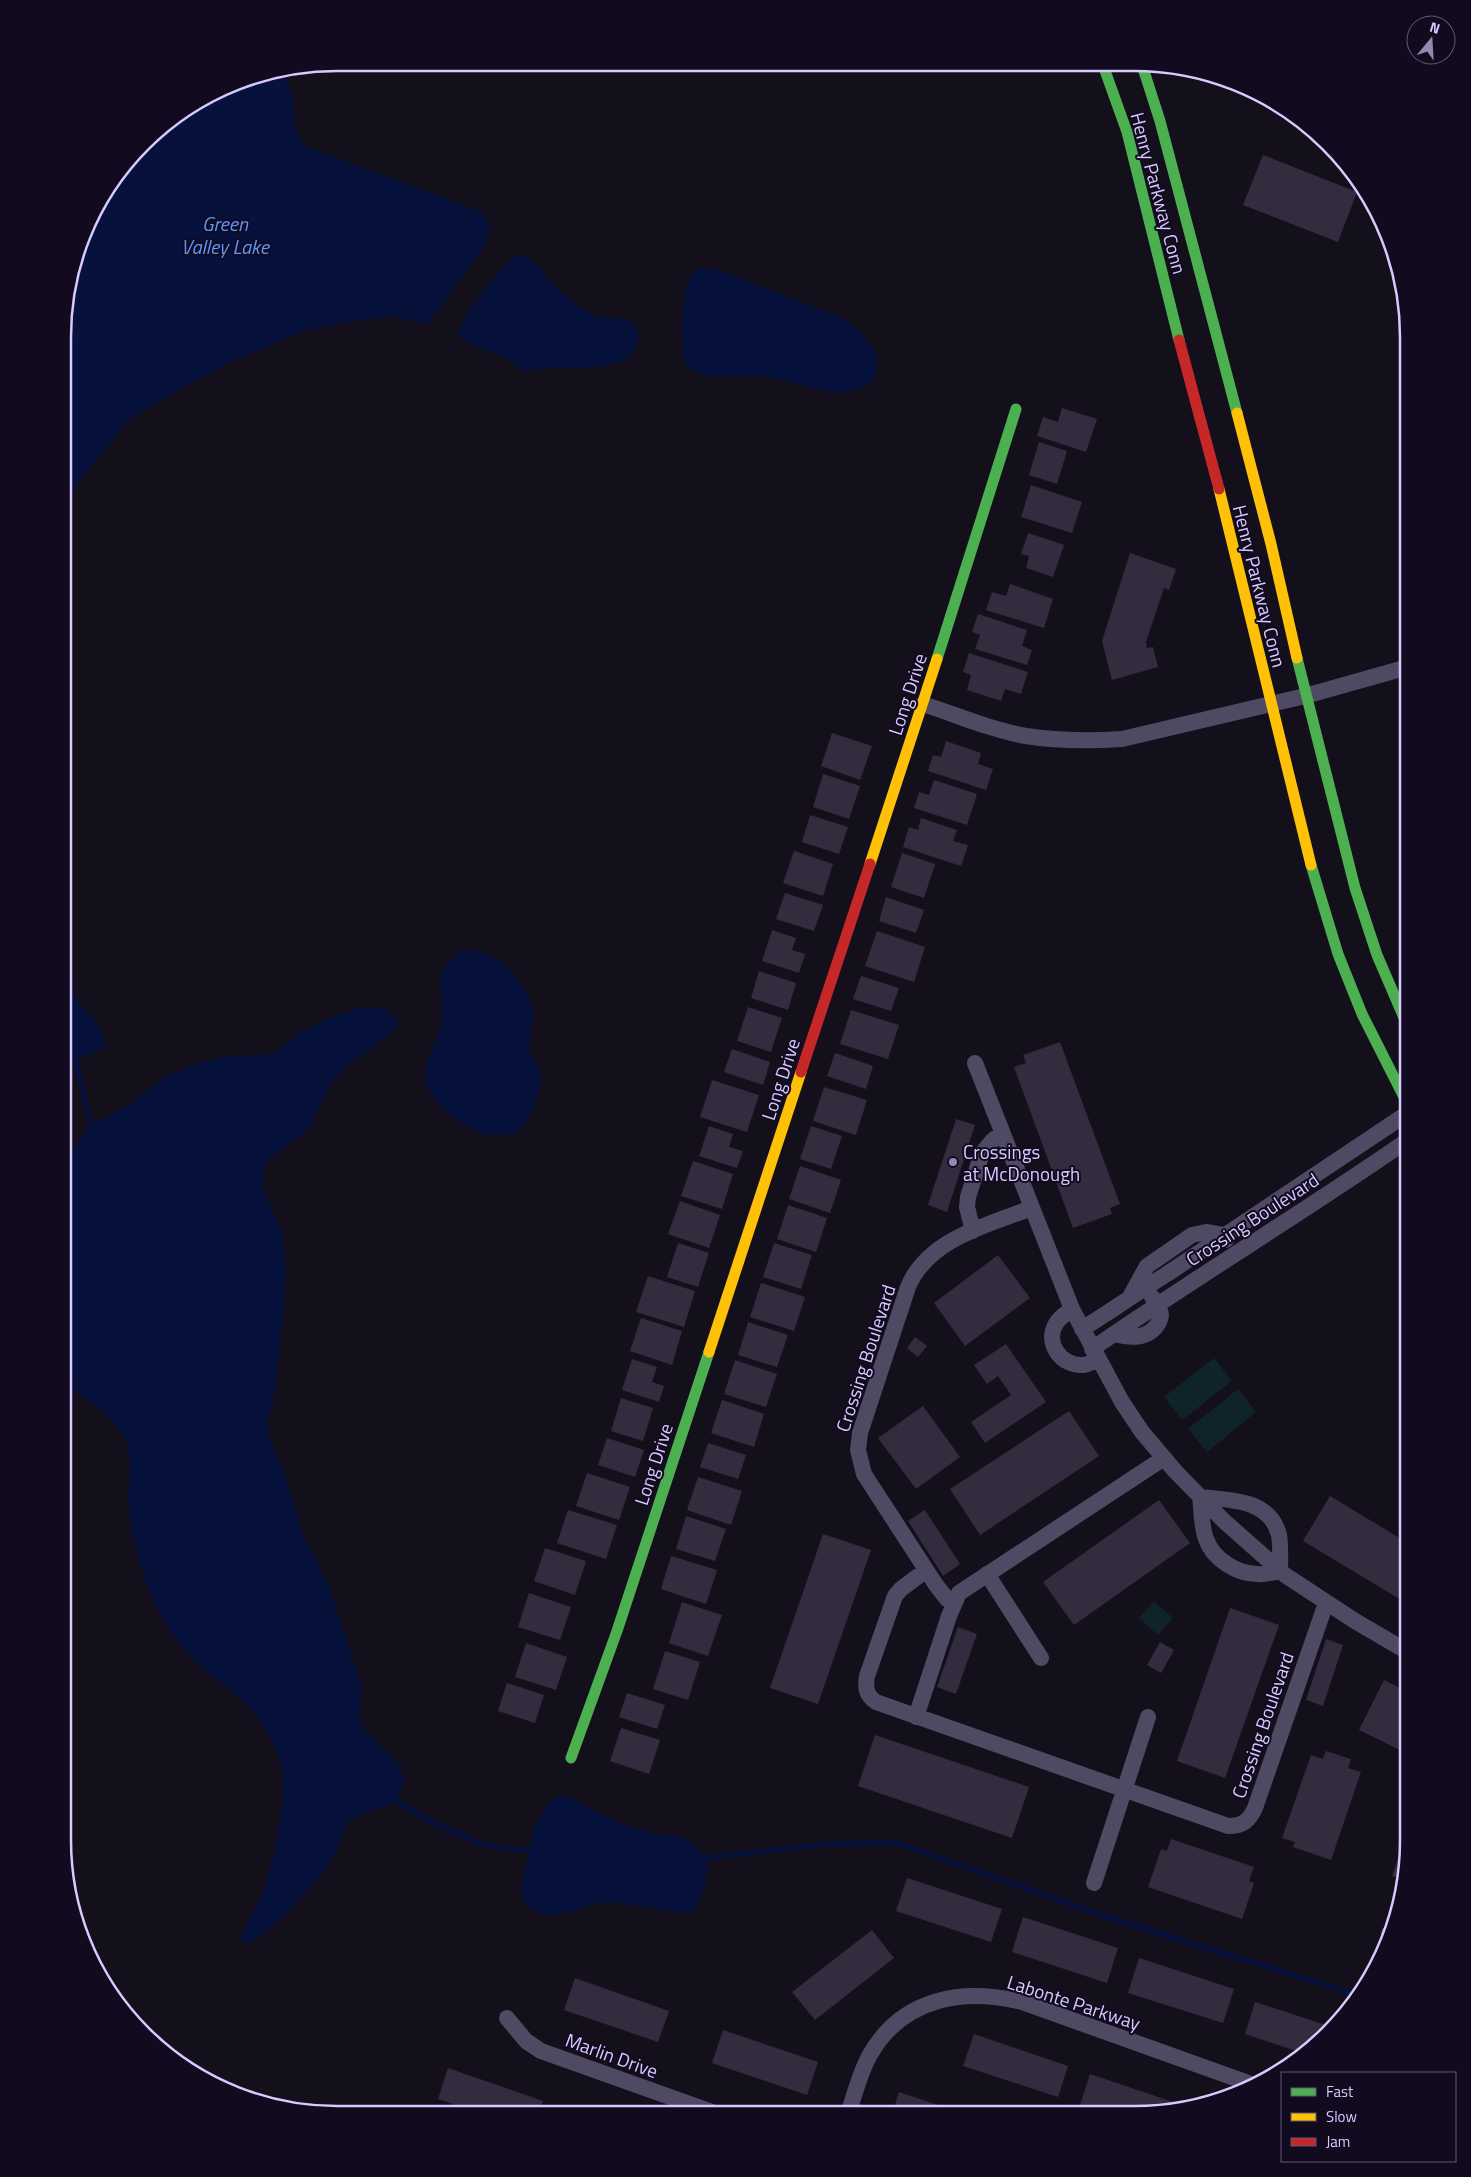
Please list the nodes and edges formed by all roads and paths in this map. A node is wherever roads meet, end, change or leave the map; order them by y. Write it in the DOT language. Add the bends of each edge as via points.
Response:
graph roads {
  1 [pos="1105,71"];
  2 [pos="1144,72"];
  3 [pos="1016,409"];
  4 [pos="1400,669"];
  5 [pos="1305,696"];
  6 [pos="923,704"];
  7 [pos="1271,704"];
  8 [pos="1400,1009"];
  9 [pos="975,1063"];
  10 [pos="1400,1089"];
  11 [pos="1400,1118"];
  12 [pos="1002,1132"];
  13 [pos="1400,1145"];
  14 [pos="1304,1183"];
  15 [pos="1316,1202"];
  16 [pos="1032,1208"];
  17 [pos="973,1231"];
  18 [pos="1223,1235"];
  19 [pos="1168,1250"];
  20 [pos="1235,1253"];
  21 [pos="1180,1265"];
  22 [pos="1192,1281"];
  23 [pos="1146,1287"];
  24 [pos="1130,1297"];
  25 [pos="1157,1304"];
  26 [pos="1072,1309"];
  27 [pos="1082,1329"];
  28 [pos="1095,1354"];
  29 [pos="1164,1458"];
  30 [pos="1200,1497"];
  31 [pos="925,1570"];
  32 [pos="1280,1571"];
  33 [pos="987,1574"];
  34 [pos="954,1602"];
  35 [pos="1326,1603"];
  36 [pos="1400,1647"];
  37 [pos="1041,1658"];
  38 [pos="916,1717"];
  39 [pos="1148,1717"];
  40 [pos="571,1758"];
  41 [pos="1124,1790"];
  42 [pos="1094,1883"];
  43 [pos="507,2018"];
  44 [pos="1245,2082"];
  45 [pos="695,2106"];
  46 [pos="851,2106"];
  1 -- 7 [label="street, Henry Parkway Conn" via="1127,132"];
  2 -- 5 [label="street, Henry Parkway Conn" via="1160,121 1271,544"];
  3 -- 6 [label="street, Long Drive"];
  4 -- 5 [label="street"];
  5 -- 7 [label="street"];
  5 -- 8 [label="street, Henry Parkway Conn" via="1355,888 1376,955"];
  6 -- 7 [label="street" via="1024,736 1096,741 1122,739"];
  6 -- 40 [label="street, Long Drive" via="620,1622"];
  7 -- 10 [label="street, Henry Parkway Conn" via="1317,890 1338,954 1362,1014"];
  9 -- 12 [label="street"];
  11 -- 14 [label="street, Crossing Boulevard"];
  12 -- 16 [label="street"];
  12 -- 17 [label="street" via="982,1153 968,1197 966,1208"];
  13 -- 15 [label="street, Crossing Boulevard"];
  14 -- 15 [label="street"];
  14 -- 18 [label="street, Crossing Boulevard"];
  15 -- 20 [label="street, Crossing Boulevard"];
  16 -- 17 [label="street, Crossing Boulevard"];
  16 -- 26 [label="street"];
  17 -- 31 [label="street, Crossing Boulevard" via="936,1251 916,1270 858,1443 864,1474"];
  18 -- 19 [label="street, Crossing Boulevard" via="1198,1233"];
  18 -- 20 [label="street"];
  18 -- 21 [label="street, Crossing Boulevard"];
  19 -- 21 [label="street"];
  19 -- 24 [label="street, Crossing Boulevard" via="1147,1266"];
  20 -- 22 [label="street, Crossing Boulevard"];
  21 -- 22 [label="street"];
  21 -- 23 [label="street, Crossing Boulevard"];
  22 -- 25 [label="street, Crossing Boulevard"];
  23 -- 24 [label="street, Crossing Boulevard"];
  23 -- 25 [label="street"];
  24 -- 27 [label="street, Crossing Boulevard"];
  25 -- 28 [label="street" via="1161,1318 1148,1334 1130,1337 1114,1334"];
  26 -- 27 [label="street"];
  26 -- 28 [label="street" via="1054,1328 1054,1347 1062,1358 1075,1364 1083,1365"];
  27 -- 28 [label="street"];
  28 -- 29 [label="street" via="1122,1402"];
  29 -- 30 [label="street"];
  29 -- 33 [label="street"];
  30 -- 32 [label="street"];
  30 -- 32 [label="street" via="1244,1502 1265,1513 1278,1533"];
  30 -- 32 [label="street" via="1206,1540 1219,1558 1247,1573"];
  31 -- 34 [label="street, Crossing Boulevard" via="940,1591"];
  31 -- 38 [label="street, Crossing Boulevard" via="896,1596 866,1682 869,1698"];
  32 -- 35 [label="street"];
  33 -- 34 [label="street" via="958,1593"];
  33 -- 37 [label="street"];
  34 -- 38 [label="street"];
  35 -- 36 [label="street"];
  35 -- 41 [label="street, Crossing Boulevard" via="1249,1820 1235,1826 1221,1825"];
  38 -- 41 [label="street, Crossing Boulevard"];
  39 -- 41 [label="street"];
  41 -- 42 [label="street"];
  43 -- 45 [label="street, Marlin Drive" via="526,2041 541,2051"];
  44 -- 46 [label="street, Labonte Parkway" via="1022,2002 970,1995 932,2003 886,2032 870,2054"];
}
